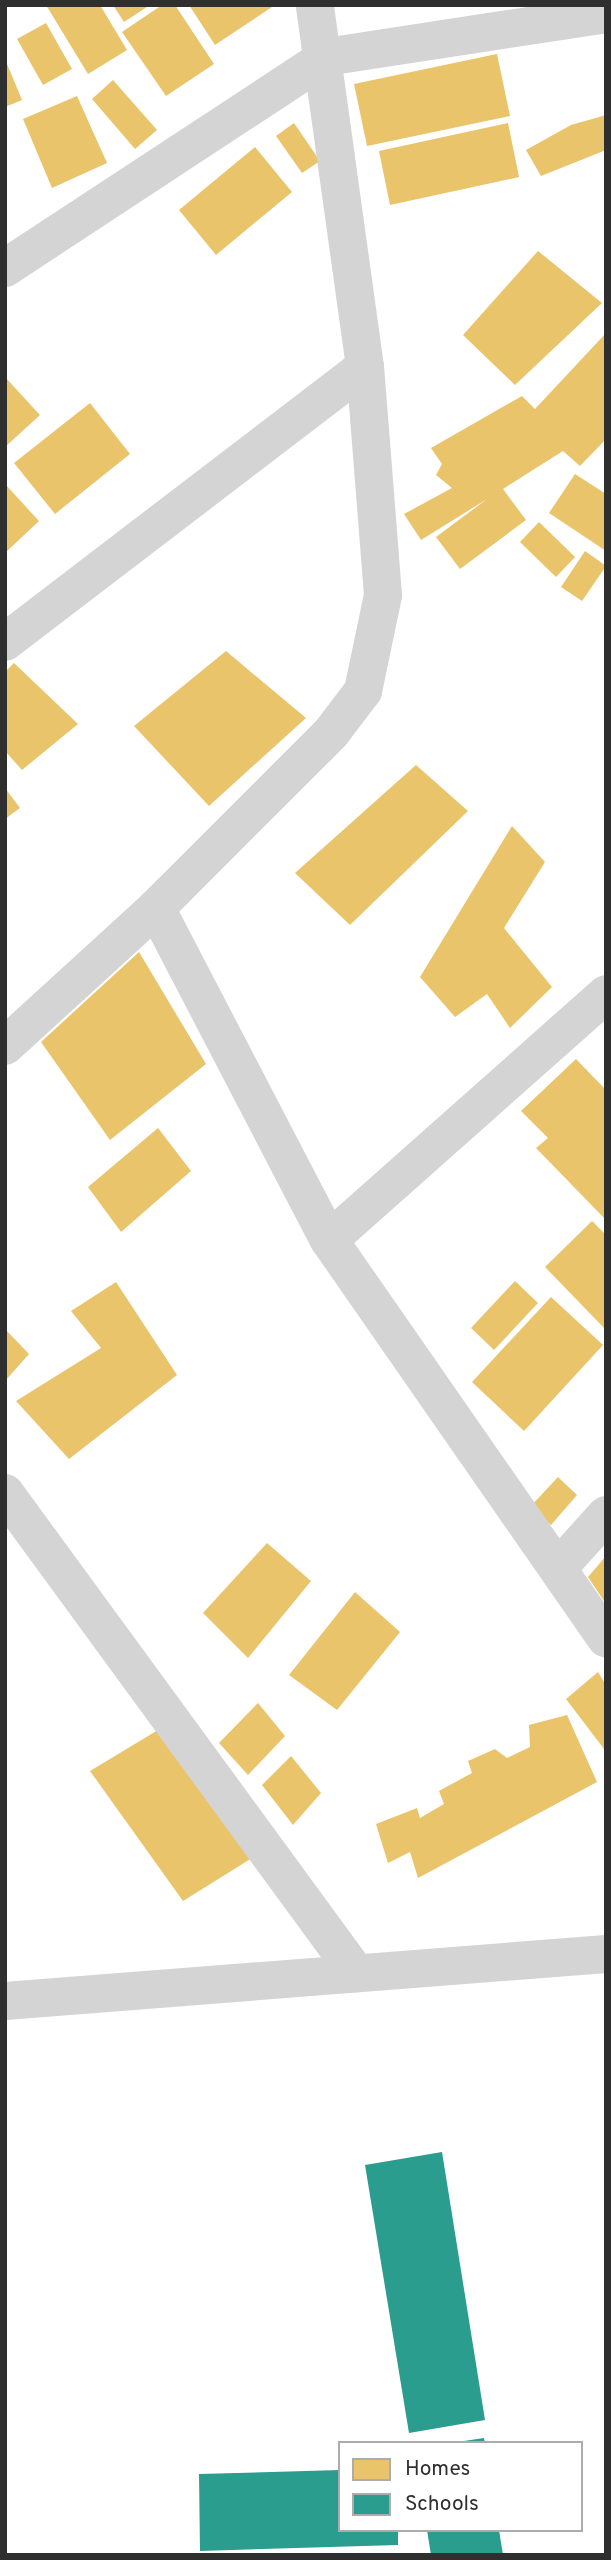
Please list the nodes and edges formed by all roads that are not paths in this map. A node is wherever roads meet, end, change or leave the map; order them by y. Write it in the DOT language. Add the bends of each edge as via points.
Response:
graph roads {
  1 [pos="315,5"];
  2 [pos="606,14"];
  3 [pos="326,57"];
  4 [pos="5,268"];
  5 [pos="365,367"];
  6 [pos="5,642"];
  7 [pos="156,908"];
  8 [pos="606,994"];
  9 [pos="5,1046"];
  10 [pos="328,1240"];
  11 [pos="5,1493"];
  12 [pos="606,1515"];
  13 [pos="559,1567"];
  14 [pos="606,1638"];
  15 [pos="606,1954"];
  16 [pos="356,1973"];
  17 [pos="5,2001"];
  1 -- 3 [label="street"];
  2 -- 3 [label="street"];
  3 -- 4 [label="street"];
  3 -- 5 [label="street"];
  5 -- 6 [label="street"];
  5 -- 7 [label="street" via="383,595 363,691 331,733"];
  7 -- 9 [label="street"];
  7 -- 10 [label="street"];
  8 -- 10 [label="street"];
  10 -- 13 [label="street"];
  11 -- 16 [label="street"];
  12 -- 13 [label="street"];
  13 -- 14 [label="street"];
  15 -- 16 [label="street"];
  16 -- 17 [label="street"];
}
